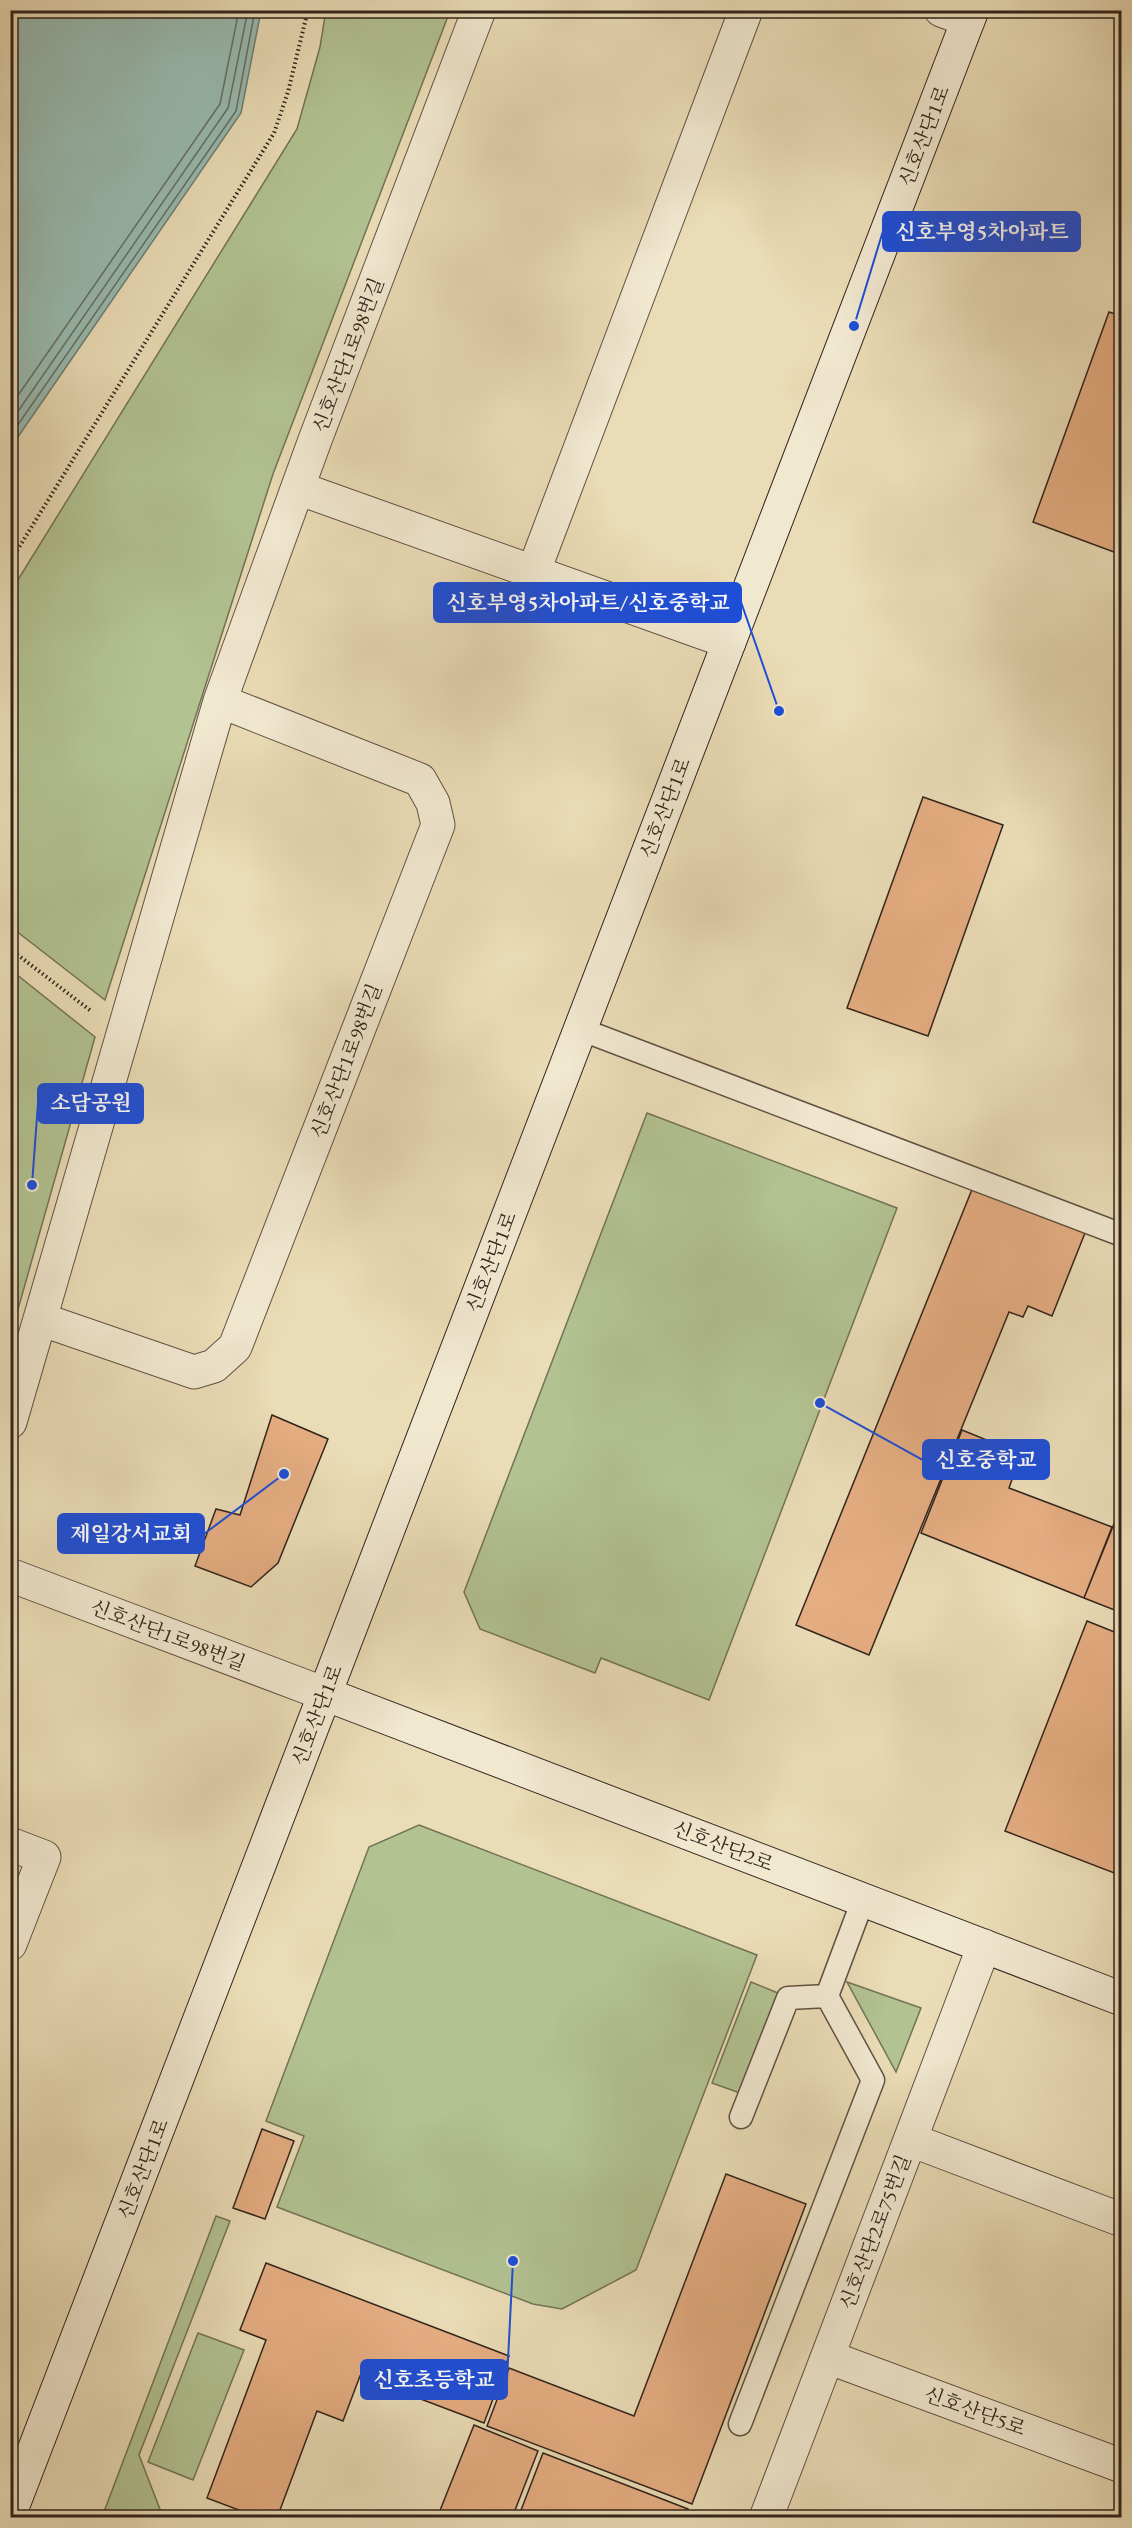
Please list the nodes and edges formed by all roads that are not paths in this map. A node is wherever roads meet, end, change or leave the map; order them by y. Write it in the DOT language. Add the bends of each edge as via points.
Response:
graph roads {
  1 [pos="479,10"];
  2 [pos="746,10"];
  3 [pos="960,14"];
  4 [pos="298,489"];
  5 [pos="533,573"];
  6 [pos="729,642"];
  7 [pos="220,701"];
  8 [pos="580,1029"];
  9 [pos="1122,1235"];
  10 [pos="40,1319"];
  11 [pos="10,1422"];
  12 [pos="10,1575"];
  13 [pos="325,1694"];
  14 [pos="10,1844"];
  15 [pos="863,1900"];
  16 [pos="10,1944"];
  17 [pos="984,1946"];
  18 [pos="827,1996"];
  19 [pos="1122,1999"];
  20 [pos="741,2117"];
  21 [pos="911,2140"];
  22 [pos="1122,2220"];
  23 [pos="828,2356"];
  24 [pos="740,2424"];
  25 [pos="1122,2466"];
  26 [pos="10,2513"];
  27 [pos="766,2517"];
  1 -- 4 [label="street, 신호산단1로98번길"];
  2 -- 5 [label="street"];
  3 -- 6 [label="street, 신호산단1로"];
  4 -- 5 [label="street"];
  4 -- 7 [label="street, 신호산단1로98번길"];
  5 -- 6 [label="street"];
  6 -- 8 [label="street, 신호산단1로"];
  7 -- 10 [label="street, 신호산단1로98번길"];
  7 -- 10 [label="street, 신호산단1로98번길" via="420,780 433,803 438,825 235,1347 214,1366 194,1372"];
  8 -- 9 [label="lane"];
  8 -- 13 [label="street, 신호산단1로"];
  10 -- 11 [label="street, 신호산단1로98번길"];
  12 -- 13 [label="street, 신호산단1로98번길"];
  13 -- 15 [label="street, 신호산단2로"];
  13 -- 26 [label="street, 신호산단1로"];
  14 -- 16 [label="street" via="44,1857"];
  15 -- 17 [label="street, 신호산단2로"];
  15 -- 18 [label="lane"];
  17 -- 19 [label="street, 신호산단2로"];
  17 -- 21 [label="street, 신호산단2로75번길"];
  18 -- 20 [label="lane" via="788,1998"];
  18 -- 24 [label="lane" via="873,2080"];
  21 -- 22 [label="street"];
  21 -- 23 [label="street, 신호산단2로75번길"];
  23 -- 25 [label="street, 신호산단5로"];
  23 -- 27 [label="street, 신호산단2로75번길"];
}
